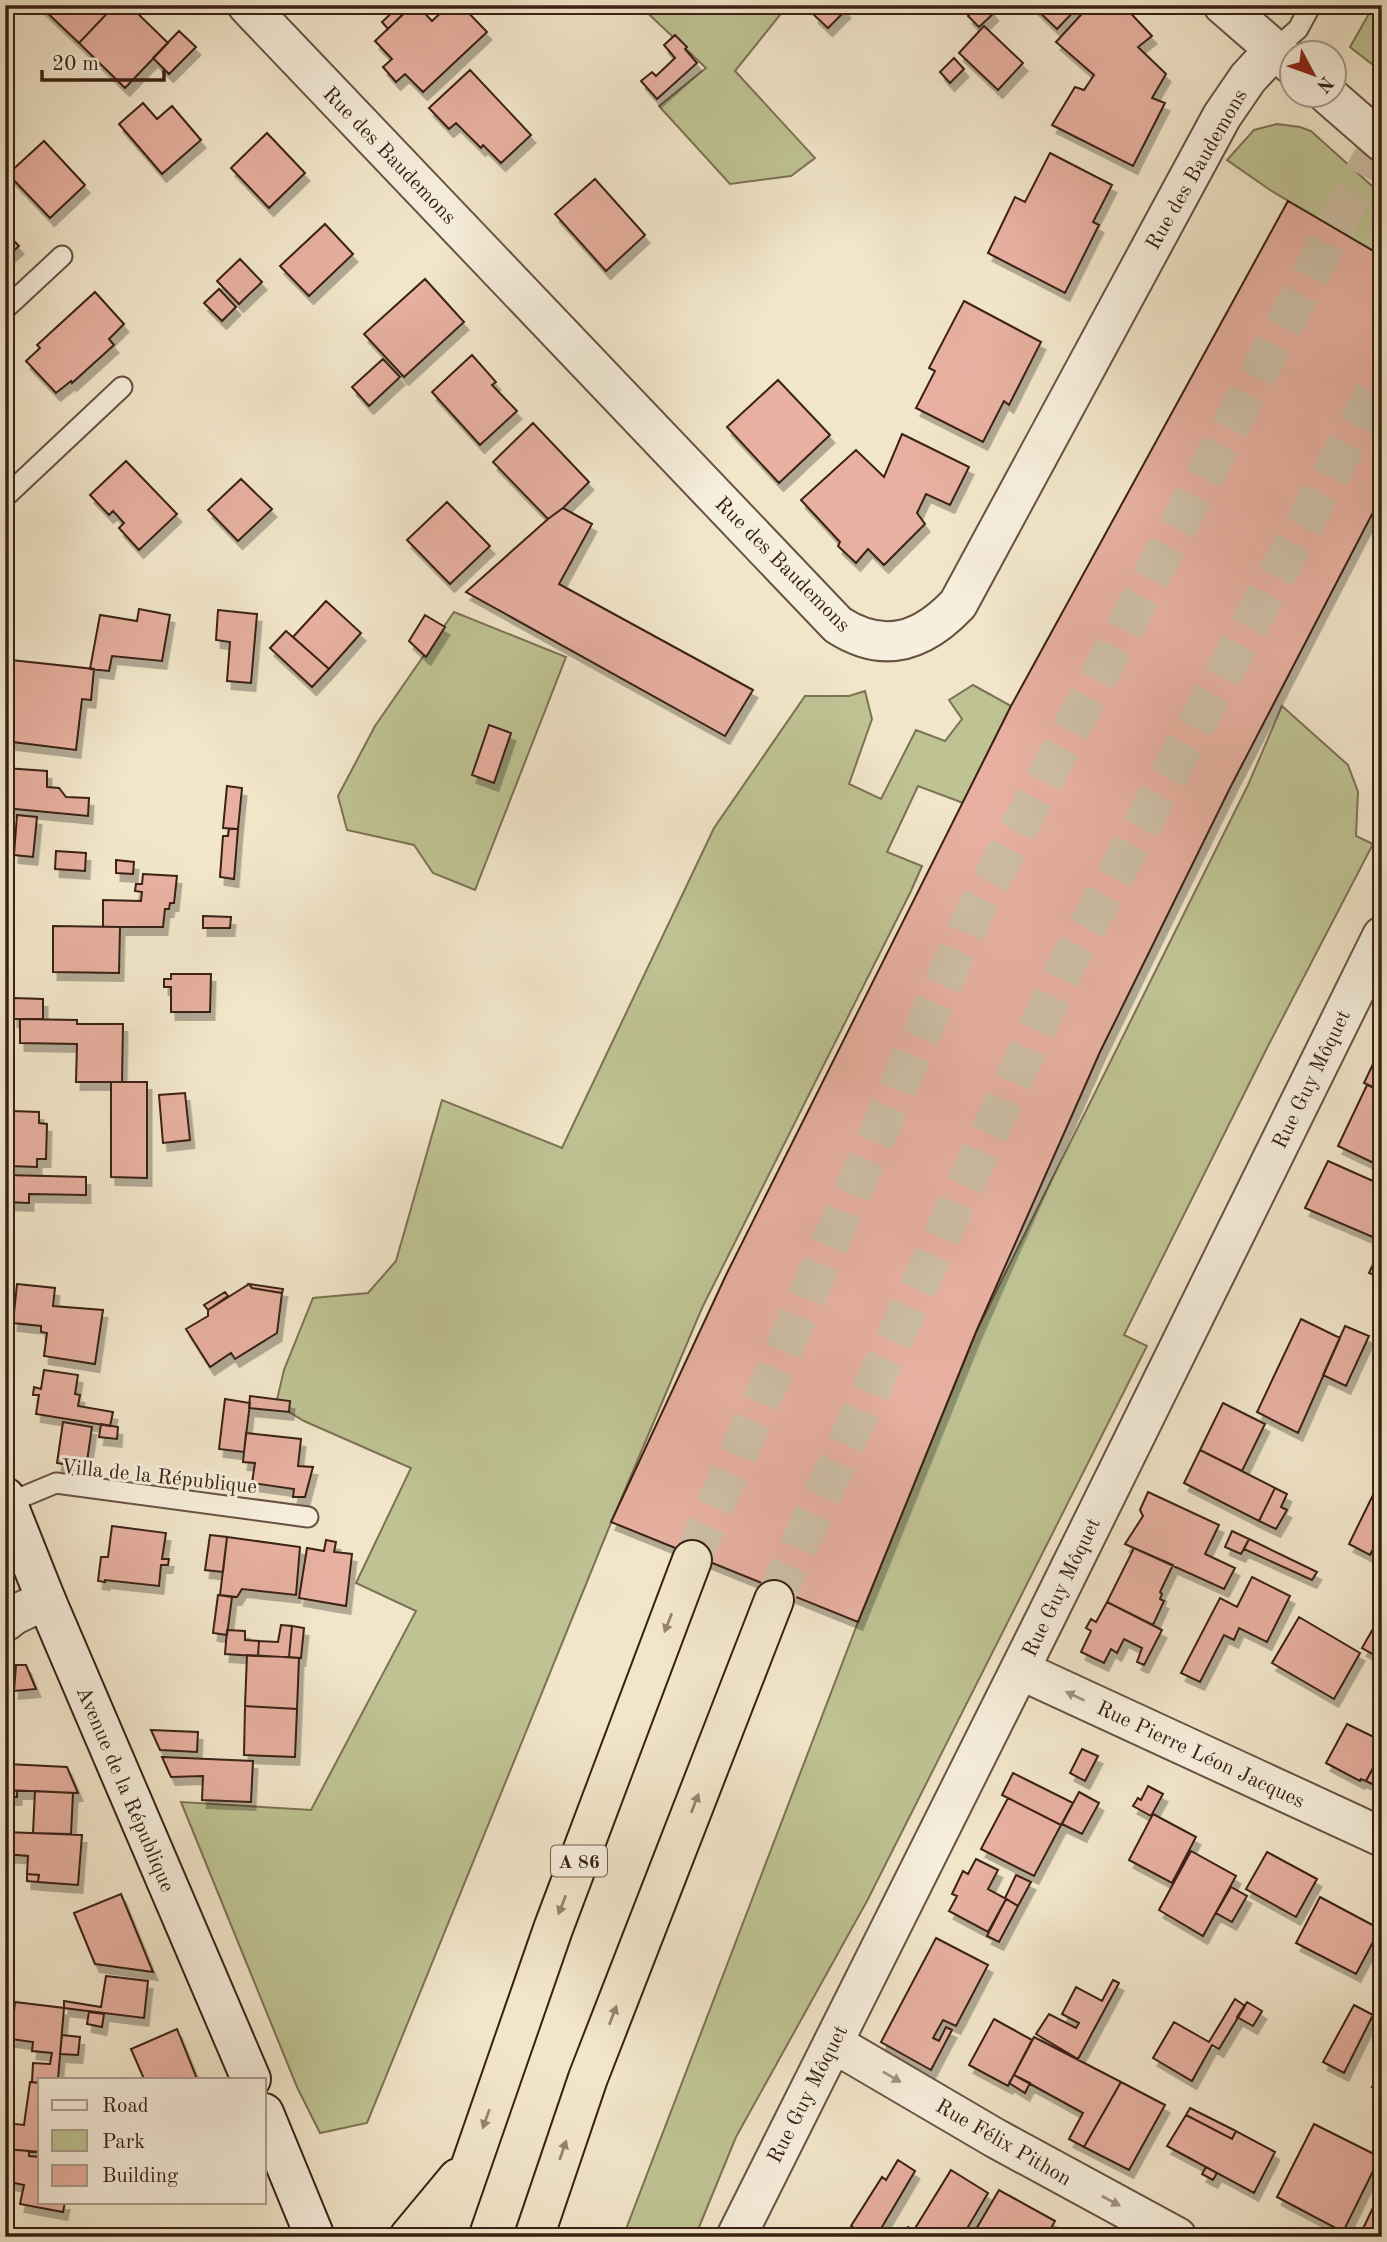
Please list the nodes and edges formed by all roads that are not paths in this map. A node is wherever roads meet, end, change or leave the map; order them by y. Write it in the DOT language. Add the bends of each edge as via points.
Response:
graph roads {
  1 [pos="247,5"];
  2 [pos="1223,5"];
  3 [pos="1311,5"];
  4 [pos="1293,38"];
  5 [pos="1278,53"];
  6 [pos="1278,60"];
  7 [pos="1343,108"];
  8 [pos="1382,142"];
  9 [pos="62,256"];
  10 [pos="5,309"];
  11 [pos="122,387"];
  12 [pos="5,497"];
  13 [pos="1382,936"];
  14 [pos="7,1500"];
  15 [pos="308,1517"];
  16 [pos="692,1560"];
  17 [pos="46,1600"];
  18 [pos="774,1600"];
  19 [pos="5,1622"];
  20 [pos="1020,1670"];
  21 [pos="1382,1837"];
  22 [pos="833,2043"];
  23 [pos="251,2078"];
  24 [pos="266,2118"];
  25 [pos="470,2163"];
  26 [pos="537,2229"];
  27 [pos="315,2237"];
  28 [pos="409,2237"];
  29 [pos="446,2237"];
  30 [pos="736,2237"];
  31 [pos="1177,2237"];
  1 -- 6 [label="street, Rue des Baudemons" via="838,625 874,640 914,638 940,623 958,604 1222,116 1248,78"];
  2 -- 5 [label="street"];
  3 -- 4 [label="lane"];
  7 -- 8 [label="street"];
  9 -- 10 [label="lane"];
  11 -- 12 [label="lane"];
  13 -- 20 [label="street, Rue Guy Môquet"];
  14 -- 15 [label="lane, Villa de la République" via="56,1483"];
  14 -- 17 [label="street, Avenue de la République"];
  16 -- 25 [label="highway, A 86, one-way"];
  17 -- 19 [label="street"];
  17 -- 23 [label="street, Avenue de la République"];
  26 -- 18 [label="highway, one-way" via="593,2065"];
  21 -- 20 [label="street, Rue Pierre Léon Jacques, one-way"];
  20 -- 22 [label="street, Rue Guy Môquet"];
  22 -- 30 [label="street, Rue Guy Môquet"];
  22 -- 31 [label="street, Rue Félix Pithon, one-way"];
  24 -- 27 [label="street"];
  25 -- 28 [label="highway"];
  25 -- 29 [label="highway, A 86"];
}
